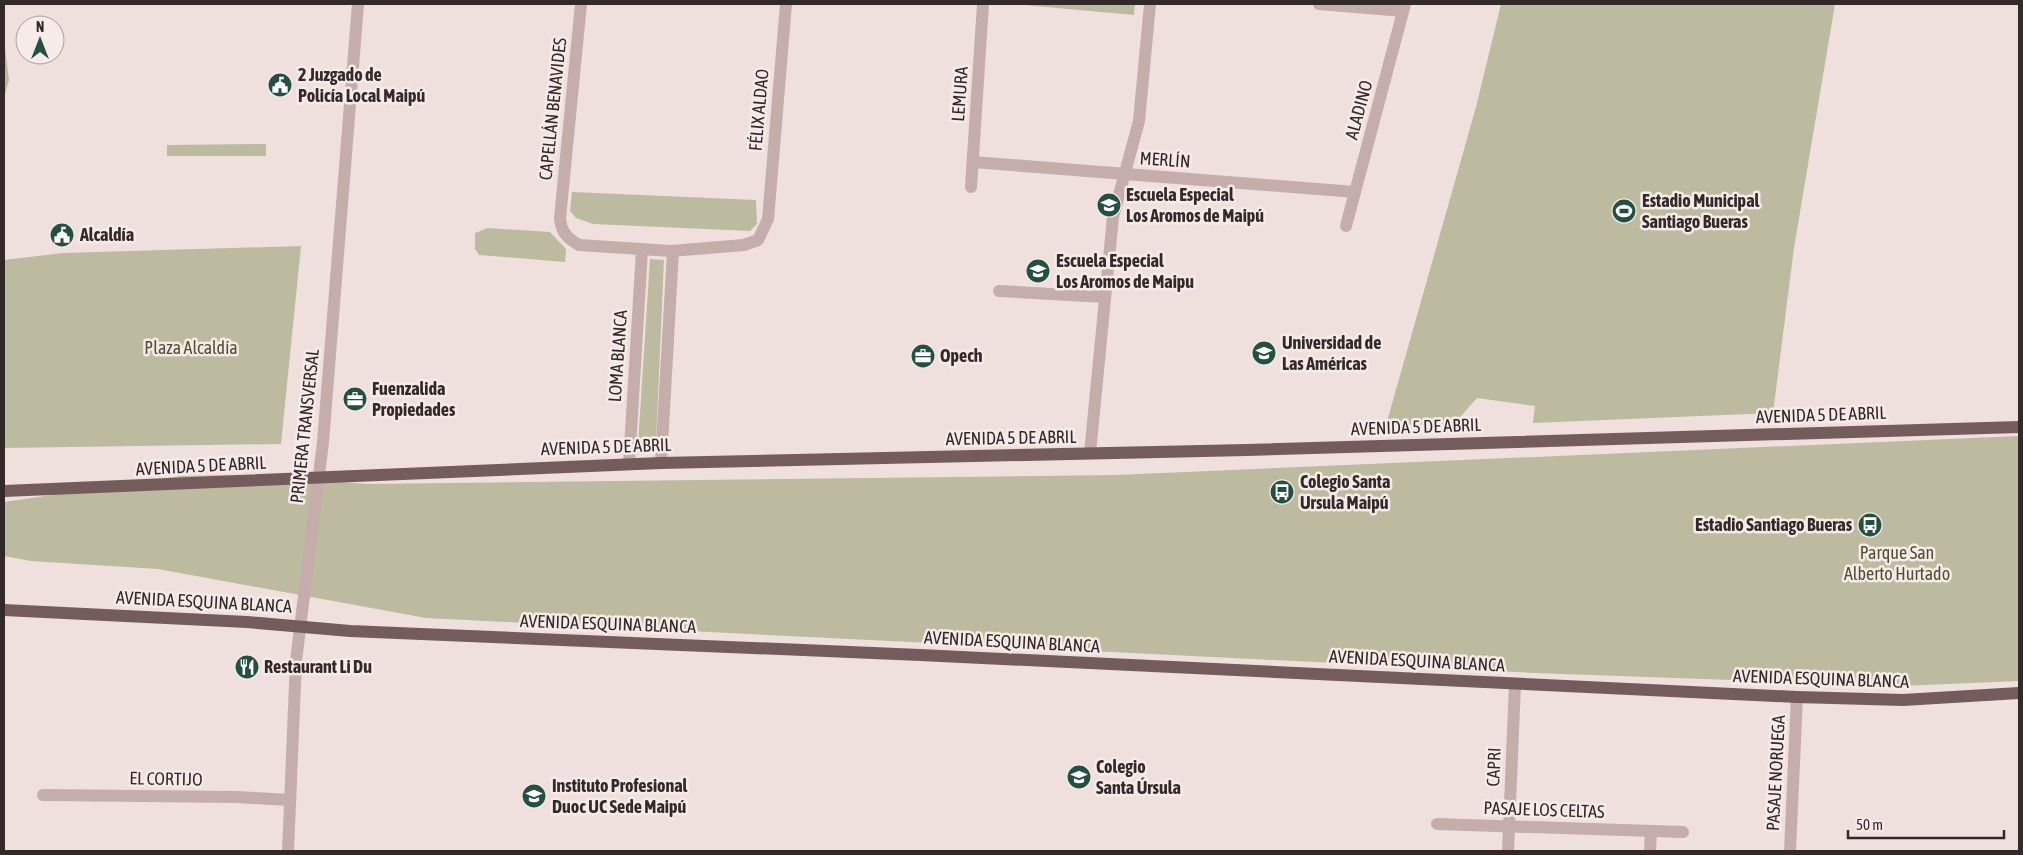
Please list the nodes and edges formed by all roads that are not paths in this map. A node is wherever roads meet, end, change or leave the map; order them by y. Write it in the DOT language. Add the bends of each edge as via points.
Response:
graph roads {
  1 [pos="358,4"];
  2 [pos="581,4"];
  3 [pos="786,4"];
  4 [pos="983,4"];
  5 [pos="1150,4"];
  6 [pos="1319,4"];
  7 [pos="1404,7"];
  8 [pos="972,162"];
  9 [pos="1125,175"];
  10 [pos="971,187"];
  11 [pos="1355,192"];
  12 [pos="1346,226"];
  13 [pos="642,250"];
  14 [pos="673,251"];
  15 [pos="999,291"];
  16 [pos="1104,297"];
  17 [pos="2019,427"];
  18 [pos="1090,453"];
  19 [pos="661,463"];
  20 [pos="628,464"];
  21 [pos="318,478"];
  22 [pos="4,490"];
  23 [pos="4,610"];
  24 [pos="300,626"];
  25 [pos="1514,684"];
  26 [pos="2019,693"];
  27 [pos="1797,697"];
  28 [pos="43,795"];
  29 [pos="288,800"];
  30 [pos="1437,824"];
  31 [pos="1509,827"];
  32 [pos="1651,831"];
  33 [pos="1683,832"];
  34 [pos="288,851"];
  35 [pos="1508,851"];
  36 [pos="1650,851"];
  37 [pos="1790,851"];
  1 -- 21 [label="street, PRIMERA TRANSVERSAL"];
  2 -- 13 [label="street, CAPELLÁN BENAVIDES" via="561,229 568,239 579,245"];
  3 -- 14 [label="street, FÉLIX ALDAO" via="768,218 758,240 744,245"];
  4 -- 8 [label="street, LEMURA"];
  5 -- 9 [label="street" via="1139,121"];
  6 -- 7 [label="street"];
  7 -- 11 [label="street, ALADINO"];
  8 -- 9 [label="street, MERLÍN"];
  8 -- 10 [label="street, LEMURA"];
  9 -- 11 [label="street, MERLÍN"];
  9 -- 16 [label="street" via="1112,218"];
  11 -- 12 [label="street, ALADINO"];
  13 -- 14 [label="street"];
  13 -- 20 [label="street, LOMA BLANCA"];
  14 -- 19 [label="street"];
  15 -- 16 [label="street"];
  16 -- 18 [label="street"];
  17 -- 18 [label="main road, AVENIDA 5 DE ABRIL"];
  18 -- 19 [label="main road, AVENIDA 5 DE ABRIL"];
  19 -- 20 [label="main road, AVENIDA 5 DE ABRIL"];
  20 -- 21 [label="main road, AVENIDA 5 DE ABRIL"];
  21 -- 22 [label="main road, AVENIDA 5 DE ABRIL"];
  21 -- 24 [label="street, PRIMERA TRANSVERSAL"];
  23 -- 24 [label="main road, AVENIDA ESQUINA BLANCA"];
  24 -- 25 [label="main road, AVENIDA ESQUINA BLANCA" via="350,631"];
  24 -- 29 [label="street, PRIMERA TRANSVERSAL"];
  25 -- 27 [label="main road, AVENIDA ESQUINA BLANCA"];
  25 -- 31 [label="street, CAPRI"];
  26 -- 27 [label="main road, AVENIDA ESQUINA BLANCA" via="1904,700"];
  27 -- 37 [label="street, PASAJE NORUEGA"];
  28 -- 29 [label="street, EL CORTIJO"];
  29 -- 34 [label="street, PRIMERA TRANSVERSAL"];
  30 -- 31 [label="street, PASAJE LOS CELTAS"];
  31 -- 32 [label="street, PASAJE LOS CELTAS"];
  31 -- 35 [label="street, CAPRI"];
  32 -- 33 [label="street, PASAJE LOS CELTAS"];
  32 -- 36 [label="street"];
}
